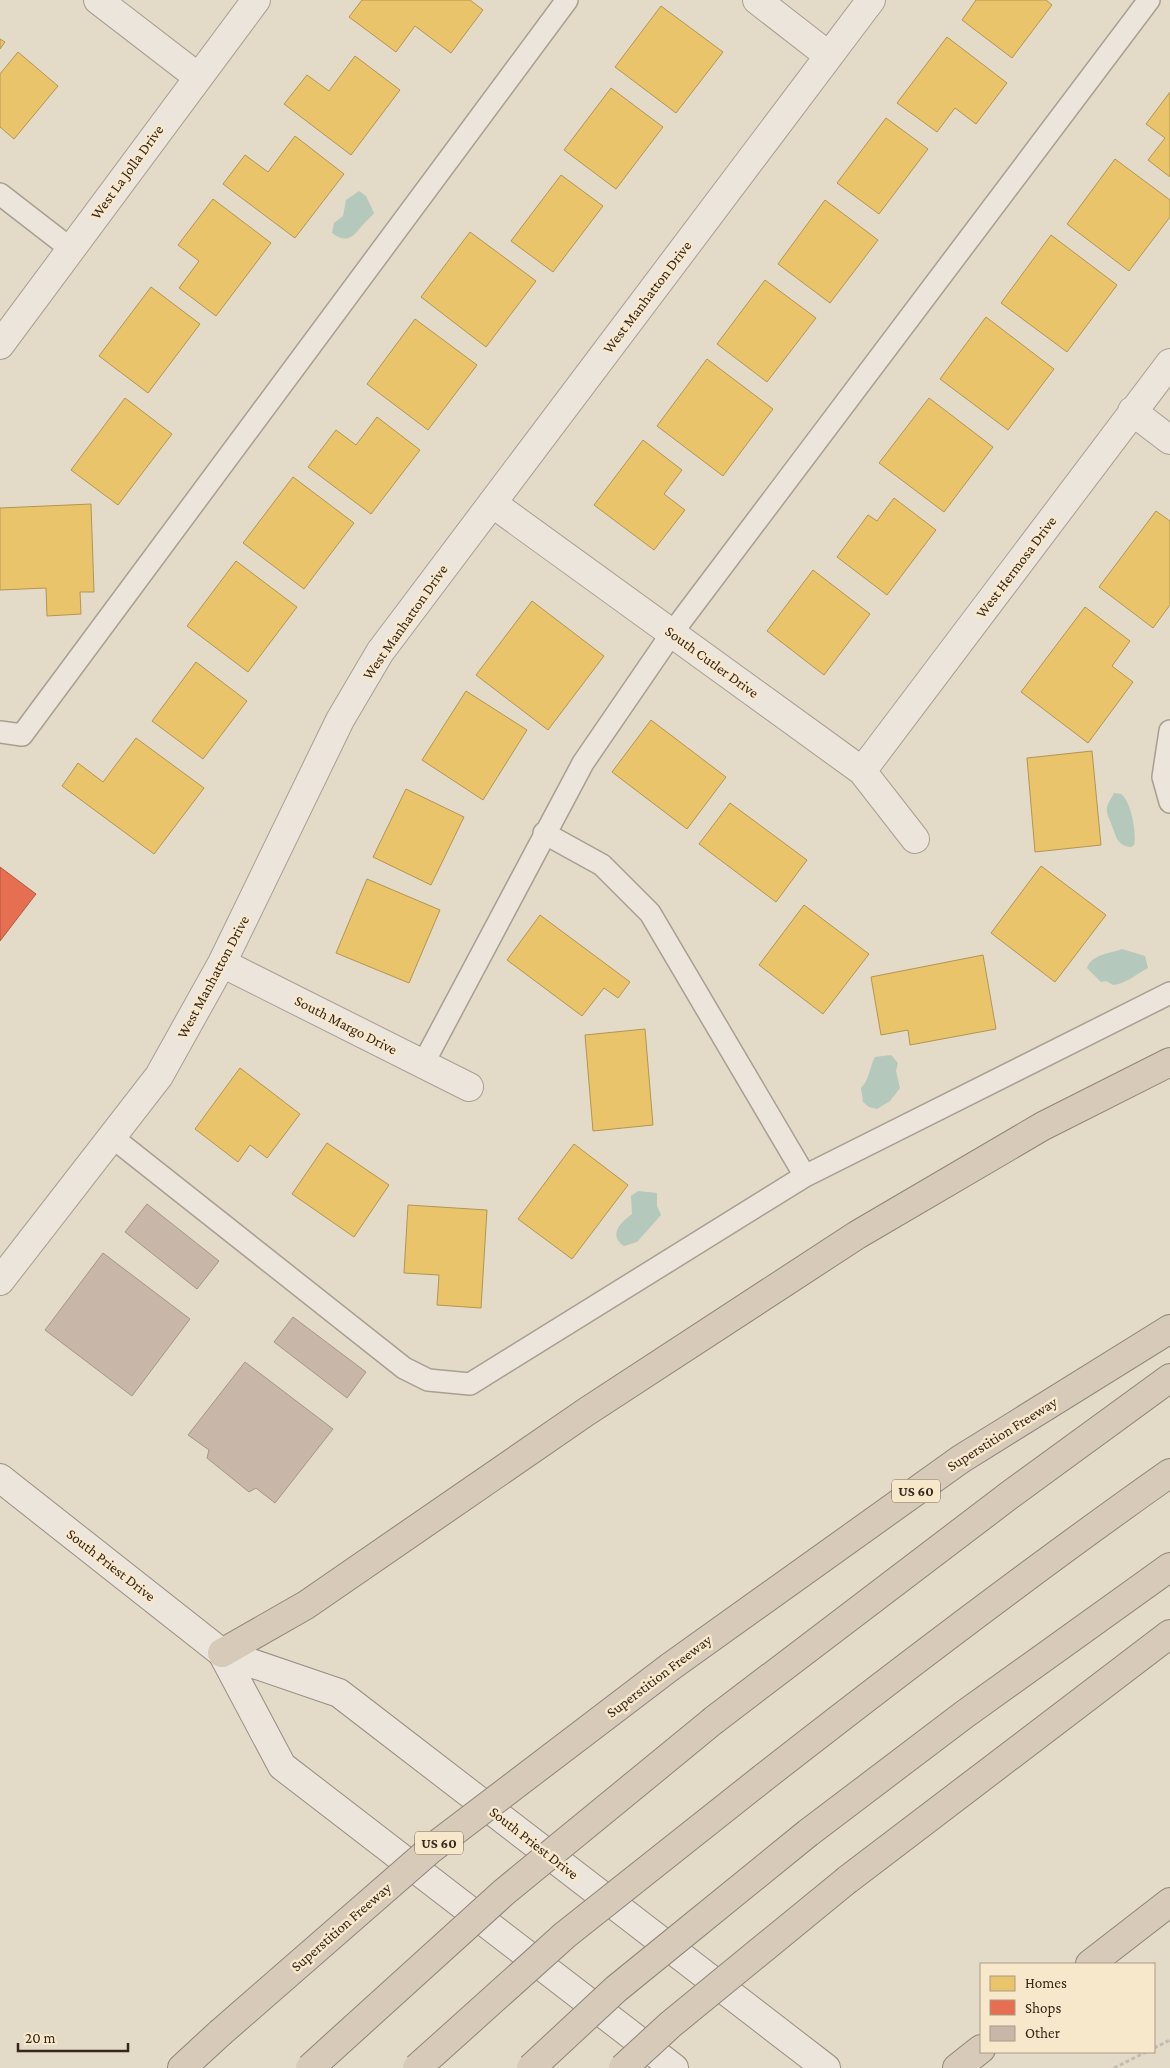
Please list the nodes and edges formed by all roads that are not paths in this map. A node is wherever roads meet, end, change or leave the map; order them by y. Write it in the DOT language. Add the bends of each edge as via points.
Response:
graph roads {
  1 [pos="98,0"];
  2 [pos="256,0"];
  3 [pos="567,0"];
  4 [pos="757,0"];
  5 [pos="871,0"];
  6 [pos="1149,0"];
  7 [pos="829,56"];
  8 [pos="198,77"];
  9 [pos="0,194"];
  10 [pos="71,250"];
  11 [pos="0,345"];
  12 [pos="1170,363"];
  13 [pos="1132,412"];
  14 [pos="1170,440"];
  15 [pos="492,503"];
  16 [pos="672,633"];
  17 [pos="1170,731"];
  18 [pos="0,732"];
  19 [pos="862,771"];
  20 [pos="1170,802"];
  21 [pos="544,833"];
  22 [pos="915,839"];
  23 [pos="222,963"];
  24 [pos="1170,993"];
  25 [pos="1170,1062"];
  26 [pos="423,1064"];
  27 [pos="469,1088"];
  28 [pos="112,1137"];
  29 [pos="805,1176"];
  30 [pos="0,1281"];
  31 [pos="1170,1329"];
  32 [pos="1170,1378"];
  33 [pos="1170,1473"];
  34 [pos="0,1478"];
  35 [pos="1170,1567"];
  36 [pos="1170,1634"];
  37 [pos="222,1652"];
  38 [pos="1170,1902"];
  39 [pos="1091,1963"];
  40 [pos="980,2050"];
  41 [pos="182,2068"];
  42 [pos="310,2068"];
  43 [pos="417,2068"];
  44 [pos="531,2068"];
  45 [pos="623,2068"];
  46 [pos="674,2068"];
  47 [pos="826,2068"];
  48 [pos="957,2068"];
  1 -- 8 [label="street"];
  2 -- 8 [label="street, West La Jolla Drive"];
  3 -- 18 [label="lane" via="22,735"];
  4 -- 7 [label="street"];
  5 -- 7 [label="street, West Manhatton Drive"];
  6 -- 16 [label="lane"];
  7 -- 15 [label="street, West Manhatton Drive"];
  8 -- 10 [label="street, West La Jolla Drive"];
  9 -- 10 [label="lane"];
  10 -- 11 [label="street, West La Jolla Drive"];
  12 -- 13 [label="street, West Hermosa Drive"];
  13 -- 14 [label="street"];
  13 -- 19 [label="street, West Hermosa Drive"];
  15 -- 16 [label="street, South Cutler Drive"];
  15 -- 23 [label="street, West Manhatton Drive" via="380,652 340,720"];
  16 -- 19 [label="street, South Cutler Drive"];
  16 -- 21 [label="lane" via="583,763"];
  17 -- 20 [label="lane" via="1163,777"];
  19 -- 22 [label="street, South Cutler Drive"];
  21 -- 26 [label="lane"];
  21 -- 29 [label="lane" via="602,865 650,913"];
  23 -- 26 [label="street, South Margo Drive"];
  23 -- 28 [label="street, West Manhatton Drive" via="159,1076"];
  24 -- 29 [label="lane"];
  25 -- 37 [label="highway" via="1043,1126 857,1235 586,1412 306,1605"];
  26 -- 27 [label="street, South Margo Drive"];
  28 -- 29 [label="lane" via="404,1368 428,1380 470,1384"];
  28 -- 30 [label="street, West Manhatton Drive"];
  31 -- 41 [label="highway, Superstition Freeway / US 60, bridge" via="962,1459 670,1667 432,1848"];
  32 -- 42 [label="highway, bridge" via="1003,1500 714,1720 503,1893"];
  33 -- 43 [label="highway, bridge" via="922,1654 763,1778 565,1935"];
  34 -- 37 [label="street, South Priest Drive"];
  35 -- 44 [label="highway, bridge" via="965,1714 808,1833 616,1989"];
  36 -- 45 [label="highway, bridge" via="847,1880 671,2024"];
  37 -- 46 [label="street, South Priest Drive" via="282,1766"];
  37 -- 47 [label="street, South Priest Drive" via="339,1693"];
  38 -- 39 [label="highway"];
  40 -- 48 [label="highway"];
}
